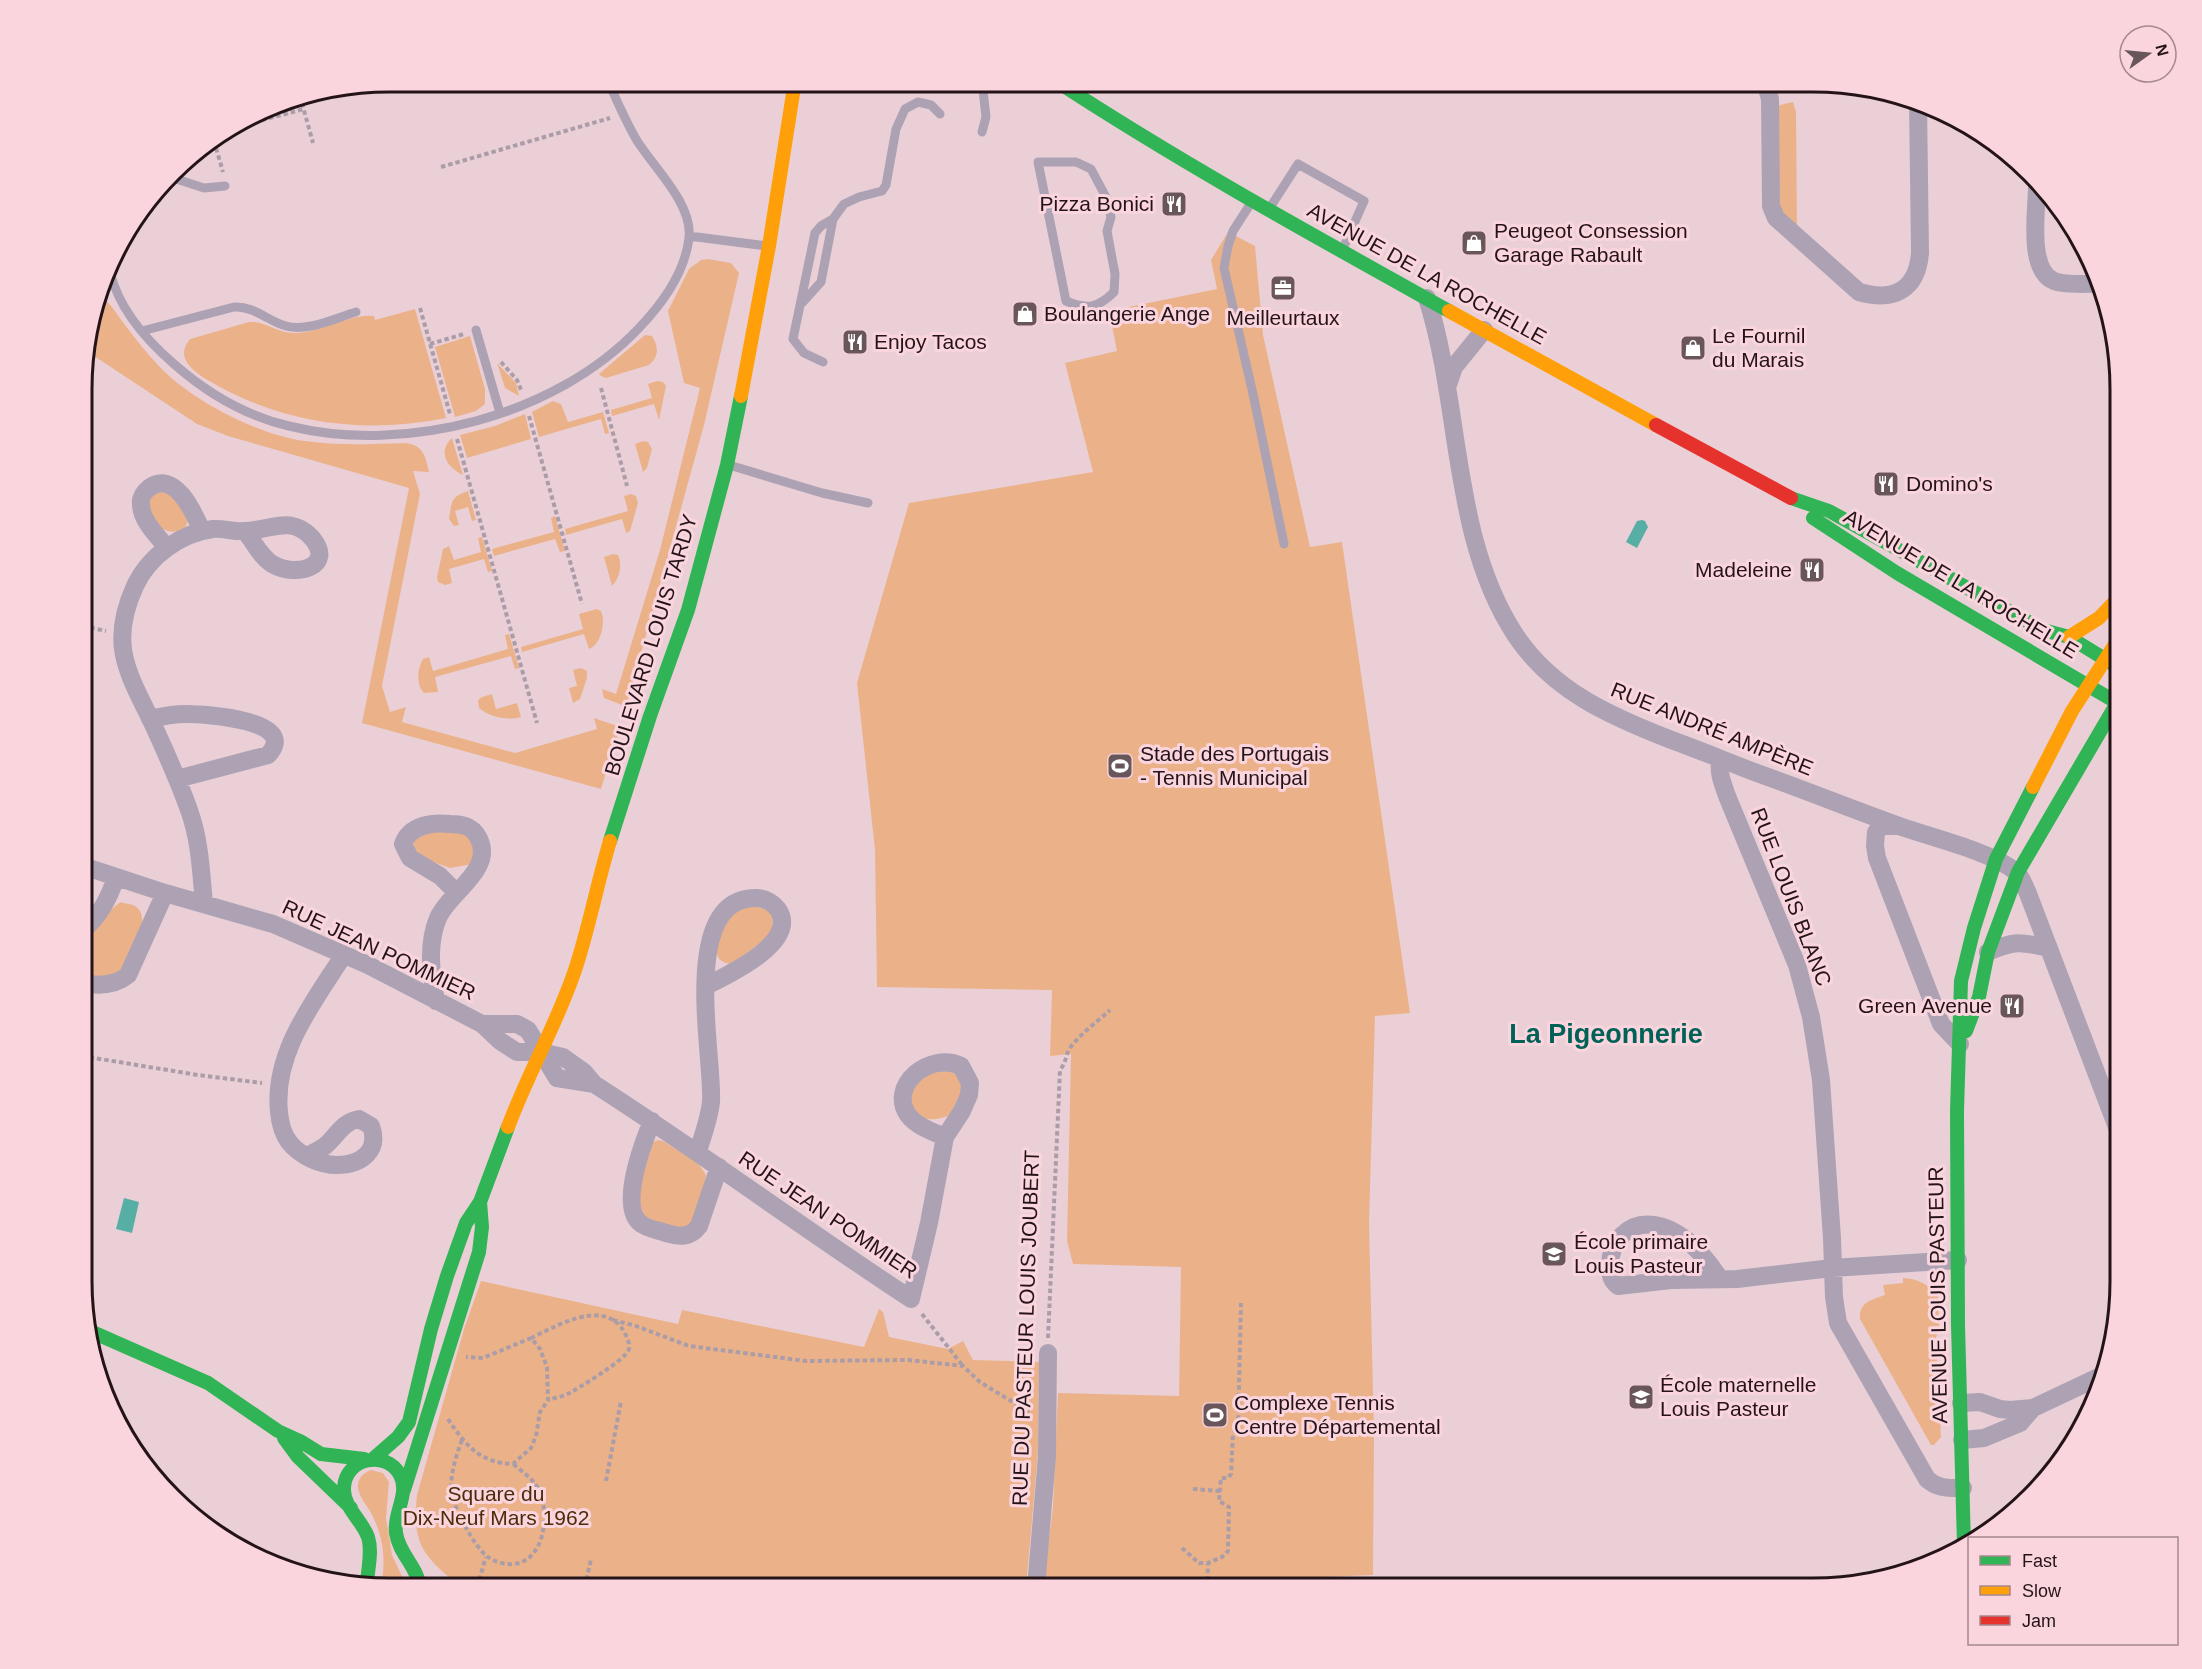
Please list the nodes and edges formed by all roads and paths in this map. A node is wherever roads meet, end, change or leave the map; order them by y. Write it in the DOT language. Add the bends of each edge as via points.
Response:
graph roads {
  1 [pos="612,91"];
  2 [pos="793,91"];
  3 [pos="983,91"];
  4 [pos="1071,91"];
  5 [pos="1768,91"];
  6 [pos="303,104"];
  7 [pos="304,109"];
  8 [pos="1918,111"];
  9 [pos="622,114"];
  10 [pos="940,114"];
  11 [pos="260,121"];
  12 [pos="982,132"];
  13 [pos="314,143"];
  14 [pos="216,148"];
  15 [pos="1038,162"];
  16 [pos="441,167"];
  17 [pos="178,180"];
  18 [pos="225,186"];
  19 [pos="2037,193"];
  20 [pos="1252,201"];
  21 [pos="1269,210"];
  22 [pos="833,219"];
  23 [pos="689,236"];
  24 [pos="769,246"];
  25 [pos="1342,251"];
  26 [pos="111,282"];
  27 [pos="2091,283"];
  28 [pos="1427,298"];
  29 [pos="801,304"];
  30 [pos="420,308"];
  31 [pos="356,312"];
  32 [pos="476,330"];
  33 [pos="1484,330"];
  34 [pos="142,331"];
  35 [pos="430,344"];
  36 [pos="483,354"];
  37 [pos="823,362"];
  38 [pos="601,388"];
  39 [pos="1447,390"];
  40 [pos="526,404"];
  41 [pos="500,413"];
  42 [pos="453,426"];
  43 [pos="727,465"];
  44 [pos="627,486"];
  45 [pos="1783,495"];
  46 [pos="868,503"];
  47 [pos="202,531"];
  48 [pos="244,531"];
  49 [pos="1284,544"];
  50 [pos="166,548"];
  51 [pos="582,604"];
  52 [pos="2110,606"];
  53 [pos="2070,638"];
  54 [pos="2110,652"];
  55 [pos="2105,659"];
  56 [pos="2110,662"];
  57 [pos="2088,685"];
  58 [pos="2110,696"];
  59 [pos="2110,715"];
  60 [pos="150,719"];
  61 [pos="537,723"];
  62 [pos="1721,759"];
  63 [pos="177,779"];
  64 [pos="1865,812"];
  65 [pos="1900,826"];
  66 [pos="1874,836"];
  67 [pos="1996,859"];
  68 [pos="91,869"];
  69 [pos="2018,873"];
  70 [pos="117,877"];
  71 [pos="456,892"];
  72 [pos="165,893"];
  73 [pos="204,903"];
  74 [pos="91,924"];
  75 [pos="2049,948"];
  76 [pos="1988,952"];
  77 [pos="343,956"];
  78 [pos="91,985"];
  79 [pos="706,986"];
  80 [pos="436,1001"];
  81 [pos="1110,1010"];
  82 [pos="482,1024"];
  83 [pos="1960,1044"];
  84 [pos="542,1052"];
  85 [pos="91,1057"];
  86 [pos="279,1084"];
  87 [pos="2110,1109"];
  88 [pos="652,1121"];
  89 [pos="945,1137"];
  90 [pos="698,1151"];
  91 [pos="307,1156"];
  92 [pos="719,1167"];
  93 [pos="480,1202"];
  94 [pos="1958,1260"];
  95 [pos="1832,1268"];
  96 [pos="1720,1279"];
  97 [pos="911,1299"];
  98 [pos="1241,1303"];
  99 [pos="613,1320"];
  100 [pos="96,1334"];
  101 [pos="531,1338"];
  102 [pos="1048,1353"];
  103 [pos="457,1355"];
  104 [pos="963,1366"];
  105 [pos="2094,1379"];
  106 [pos="548,1400"];
  107 [pos="621,1401"];
  108 [pos="1961,1403"];
  109 [pos="2033,1408"];
  110 [pos="447,1416"];
  111 [pos="1047,1419"];
  112 [pos="278,1431"];
  113 [pos="462,1440"];
  114 [pos="1962,1440"];
  115 [pos="369,1459"];
  116 [pos="513,1464"];
  117 [pos="606,1481"];
  118 [pos="1963,1488"];
  119 [pos="1192,1489"];
  120 [pos="404,1490"];
  121 [pos="1220,1491"];
  122 [pos="351,1508"];
  123 [pos="1964,1537"];
  124 [pos="1182,1548"];
  125 [pos="486,1557"];
  126 [pos="591,1559"];
  127 [pos="1208,1563"];
  128 [pos="367,1577"];
  129 [pos="421,1578"];
  130 [pos="480,1578"];
  131 [pos="587,1578"];
  132 [pos="1037,1578"];
  133 [pos="1207,1578"];
  1 -- 9 [label="lane"];
  2 -- 24 [label="main road, BOULEVARD LOUIS TARDY"];
  3 -- 12 [label="lane" via="986,117"];
  4 -- 20 [label="main road, AVENUE DE LA ROCHELLE"];
  5 -- 8 [label="street" via="1771,206 1776,218 1859,292 1870,295 1909,287 1918,270"];
  6 -- 7 [label="path"];
  7 -- 11 [label="path"];
  7 -- 13 [label="path"];
  9 -- 16 [label="path"];
  9 -- 23 [label="lane" via="674,193"];
  10 -- 22 [label="lane" via="931,105 918,102 905,109 896,129 882,191 844,204"];
  14 -- 18 [label="path"];
  15 -- 15 [label="lane" via="1066,301 1082,308 1098,304 1114,292 1107,200 1091,169 1076,162"];
  17 -- 18 [label="lane" via="204,188"];
  19 -- 27 [label="street" via="2037,258 2044,274 2056,282"];
  20 -- 21 [label="main road, AVENUE DE LA ROCHELLE"];
  20 -- 49 [label="lane" via="1233,231 1224,268"];
  21 -- 25 [label="main road, AVENUE DE LA ROCHELLE"];
  21 -- 25 [label="lane" via="1298,164 1364,201"];
  22 -- 29 [label="lane" via="821,282"];
  22 -- 29 [label="lane" via="815,233"];
  23 -- 24 [label="lane"];
  23 -- 40 [label="lane" via="667,294 626,342 574,380"];
  24 -- 43 [label="main road, BOULEVARD LOUIS TARDY"];
  25 -- 28 [label="main road, AVENUE DE LA ROCHELLE"];
  26 -- 34 [label="lane" via="122,305"];
  28 -- 33 [label="main road, AVENUE DE LA ROCHELLE"];
  28 -- 39 [label="street, RUE ANDRÉ AMPÈRE" via="1440,342"];
  29 -- 37 [label="lane" via="793,339 804,353"];
  30 -- 35 [label="path"];
  31 -- 34 [label="lane" via="297,327 279,324 244,306"];
  32 -- 35 [label="path"];
  32 -- 36 [label="lane"];
  33 -- 39 [label="street" via="1454,367"];
  33 -- 45 [label="main road, AVENUE DE LA ROCHELLE"];
  34 -- 42 [label="lane" via="190,378 267,420 310,431 351,435 427,432"];
  35 -- 42 [label="path"];
  36 -- 40 [label="path" via="501,362 517,380"];
  36 -- 41 [label="lane"];
  38 -- 44 [label="path"];
  39 -- 62 [label="street, RUE ANDRÉ AMPÈRE" via="1476,549 1493,595 1517,638 1560,684 1592,705 1629,724"];
  40 -- 41 [label="lane"];
  40 -- 51 [label="path"];
  41 -- 42 [label="lane"];
  42 -- 61 [label="path"];
  43 -- 46 [label="lane"];
  43 -- 84 [label="main road, BOULEVARD LOUIS TARDY" via="688,610 598,880 574,970"];
  45 -- 53 [label="main road, AVENUE DE LA ROCHELLE" via="1829,511 2043,630"];
  45 -- 57 [label="main road, AVENUE DE LA ROCHELLE" via="1824,527 1897,573"];
  47 -- 48 [label="street"];
  47 -- 50 [label="street"];
  47 -- 50 [label="street" via="195,515 172,486 164,483 149,488 142,495 143,513"];
  50 -- 60 [label="street" via="138,580 121,635 127,669"];
  52 -- 53 [label="main road"];
  53 -- 55 [label="main road, AVENUE DE LA ROCHELLE"];
  54 -- 55 [label="main road, AVENUE LOUIS PASTEUR"];
  55 -- 56 [label="main road, AVENUE DE LA ROCHELLE"];
  55 -- 57 [label="main road, AVENUE LOUIS PASTEUR"];
  57 -- 58 [label="main road, AVENUE DE LA ROCHELLE"];
  57 -- 67 [label="main road, AVENUE LOUIS PASTEUR"];
  59 -- 69 [label="main road, AVENUE LOUIS PASTEUR"];
  60 -- 63 [label="street"];
  60 -- 63 [label="street" via="187,714 220,716 258,724 271,734 274,742 268,755"];
  62 -- 64 [label="street, RUE ANDRÉ AMPÈRE"];
  62 -- 95 [label="street, RUE LOUIS BLANC" via="1720,774 1727,796 1797,965 1811,1017 1821,1080"];
  63 -- 73 [label="street" via="198,840"];
  64 -- 65 [label="street, RUE ANDRÉ AMPÈRE"];
  64 -- 66 [label="street"];
  65 -- 66 [label="street" via="1882,826"];
  65 -- 67 [label="street, RUE ANDRÉ AMPÈRE"];
  66 -- 83 [label="street" via="1877,858 1941,1024"];
  67 -- 69 [label="street, RUE ANDRÉ AMPÈRE"];
  67 -- 83 [label="main road, AVENUE LOUIS PASTEUR" via="1961,981"];
  68 -- 70 [label="street, RUE JEAN POMMIER"];
  69 -- 75 [label="street"];
  69 -- 76 [label="main road, AVENUE LOUIS PASTEUR"];
  70 -- 72 [label="street, RUE JEAN POMMIER"];
  70 -- 74 [label="street" via="110,896"];
  71 -- 71 [label="street" via="482,860 481,842 475,833 459,824 438,823 411,832 403,844 410,858 440,876"];
  71 -- 80 [label="street" via="438,918 433,934 431,977"];
  72 -- 73 [label="street, RUE JEAN POMMIER"];
  72 -- 78 [label="street" via="128,975 122,981"];
  73 -- 77 [label="street, RUE JEAN POMMIER" via="273,924"];
  75 -- 76 [label="street" via="2010,943"];
  75 -- 87 [label="street"];
  76 -- 83 [label="main road, AVENUE LOUIS PASTEUR" via="1979,997"];
  77 -- 80 [label="street, RUE JEAN POMMIER"];
  77 -- 86 [label="street" via="291,1042"];
  79 -- 79 [label="street" via="711,935 725,912 756,898 777,907 781,927 773,942 744,966"];
  79 -- 90 [label="street" via="711,1102"];
  80 -- 82 [label="street, RUE JEAN POMMIER"];
  81 -- 102 [label="path, RUE DU PASTEUR LOUIS JOUBERT" via="1075,1042 1060,1070"];
  82 -- 84 [label="street, RUE JEAN POMMIER" via="516,1052"];
  82 -- 84 [label="street, RUE JEAN POMMIER" via="517,1024 528,1030"];
  83 -- 94 [label="main road, AVENUE LOUIS PASTEUR"];
  84 -- 88 [label="street, RUE JEAN POMMIER" via="556,1078 594,1084"];
  84 -- 93 [label="main road, BOULEVARD LOUIS TARDY" via="522,1089"];
  85 -- 86 [label="path"];
  86 -- 91 [label="street" via="280,1123 287,1139"];
  88 -- 90 [label="street, RUE JEAN POMMIER"];
  88 -- 92 [label="street, RUE JEAN POMMIER" via="631,1199 631,1209 640,1223 678,1236 694,1232"];
  89 -- 97 [label="street"];
  90 -- 92 [label="street, RUE JEAN POMMIER"];
  92 -- 97 [label="street, RUE JEAN POMMIER"];
  93 -- 115 [label="main road, BOULEVARD LOUIS TARDY" via="466,1223 447,1276 409,1422 398,1437"];
  93 -- 120 [label="main road, BOULEVARD LOUIS TARDY" via="479,1252"];
  94 -- 95 [label="street"];
  94 -- 108 [label="main road, AVENUE LOUIS PASTEUR"];
  95 -- 96 [label="street"];
  95 -- 118 [label="street, RUE LOUIS BLANC" via="1838,1323 1927,1479 1934,1486"];
  96 -- 96 [label="street" via="1696,1248 1660,1227 1641,1225 1632,1229 1615,1241 1611,1250 1610,1276 1618,1286"];
  97 -- 104 [label="path"];
  98 -- 121 [label="path" via="1238,1428 1233,1433 1231,1474 1221,1478"];
  99 -- 101 [label="path" via="582,1317"];
  99 -- 104 [label="path" via="689,1346 806,1361 908,1360"];
  99 -- 106 [label="path" via="629,1343 626,1355 565,1395"];
  100 -- 112 [label="main road" via="208,1383"];
  101 -- 103 [label="path" via="483,1358"];
  101 -- 106 [label="path" via="547,1366"];
  102 -- 111 [label="street, RUE DU PASTEUR LOUIS JOUBERT"];
  104 -- 111 [label="path" via="1005,1399"];
  105 -- 109 [label="street"];
  106 -- 116 [label="path" via="540,1412 531,1448"];
  107 -- 117 [label="path"];
  108 -- 109 [label="street" via="1980,1402 2010,1410"];
  108 -- 114 [label="main road, AVENUE LOUIS PASTEUR"];
  109 -- 114 [label="street" via="2020,1423 1984,1438"];
  110 -- 113 [label="path"];
  111 -- 132 [label="street, RUE DU PASTEUR LOUIS JOUBERT"];
  112 -- 115 [label="main road" via="321,1454"];
  112 -- 122 [label="main road" via="298,1457"];
  113 -- 116 [label="path" via="490,1460"];
  113 -- 125 [label="path" via="451,1491 460,1519"];
  114 -- 118 [label="main road, AVENUE LOUIS PASTEUR"];
  115 -- 120 [label="main road" via="391,1463"];
  115 -- 122 [label="main road, BOULEVARD LOUIS TARDY" via="349,1471 345,1479 346,1499"];
  116 -- 125 [label="path" via="535,1483 541,1495 543,1537 534,1552 520,1563"];
  118 -- 123 [label="main road, AVENUE LOUIS PASTEUR"];
  119 -- 121 [label="path"];
  120 -- 129 [label="main road, BOULEVARD LOUIS TARDY" via="395,1523 396,1536"];
  121 -- 127 [label="path" via="1219,1501 1229,1507 1228,1551"];
  122 -- 128 [label="main road" via="369,1541"];
  124 -- 127 [label="path" via="1199,1563"];
  125 -- 130 [label="path"];
  126 -- 131 [label="path"];
  127 -- 133 [label="path"];
}
